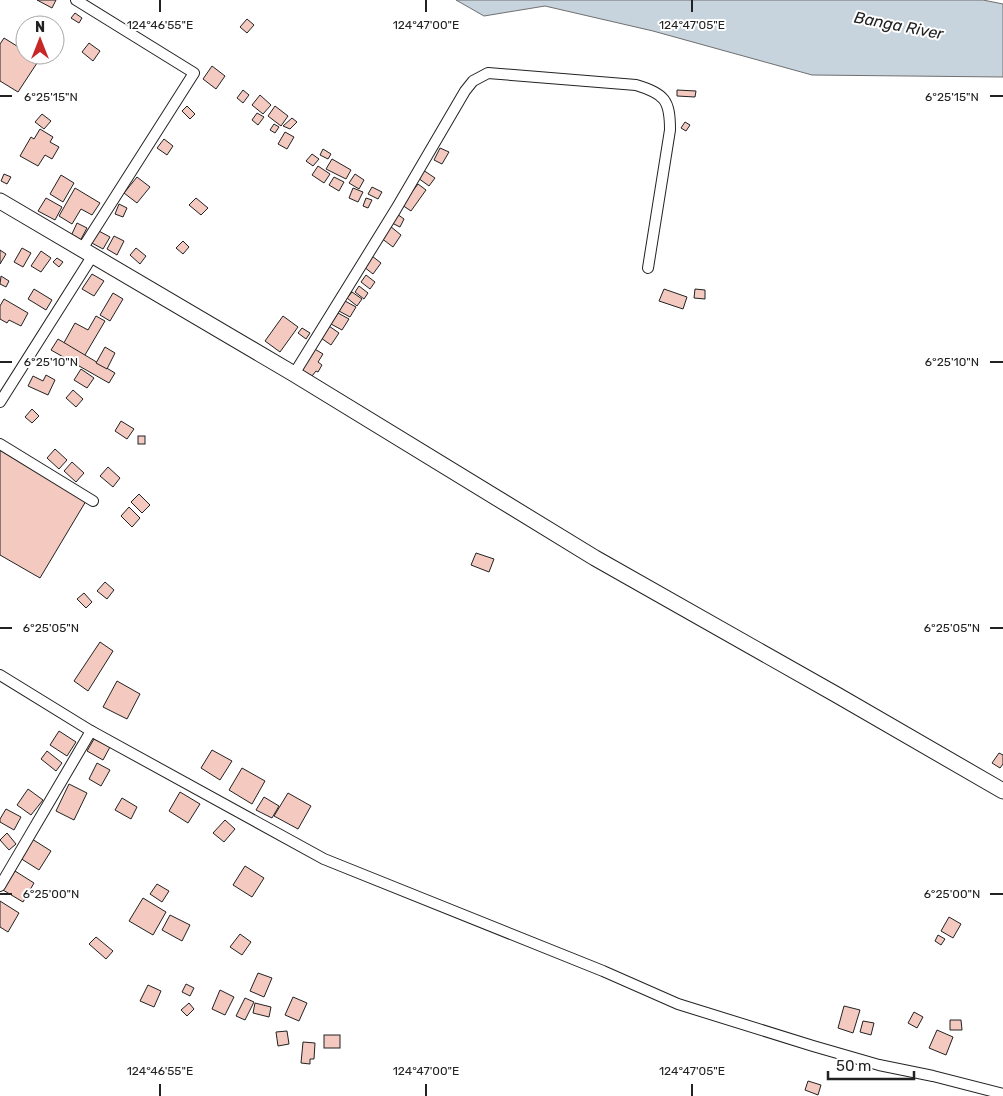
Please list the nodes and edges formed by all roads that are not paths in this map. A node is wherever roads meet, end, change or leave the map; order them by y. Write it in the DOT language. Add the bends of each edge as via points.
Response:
graph roads {
  1 [pos="76,0"];
  2 [pos="0,201"];
  3 [pos="88,252"];
  4 [pos="648,268"];
  5 [pos="294,374"];
  6 [pos="0,402"];
  7 [pos="0,444"];
  8 [pos="93,500"];
  9 [pos="0,676"];
  10 [pos="91,731"];
  11 [pos="1003,791"];
  12 [pos="0,886"];
  13 [pos="1003,1094"];
  1 -- 3 [label="street" via="194,73"];
  2 -- 3 [label="street"];
  3 -- 5 [label="street"];
  3 -- 6 [label="street"];
  4 -- 5 [label="street" via="670,130 670,112 662,96 636,85 488,73 473,81 465,91"];
  5 -- 11 [label="street" via="595,558"];
  7 -- 8 [label="street"];
  9 -- 10 [label="street"];
  10 -- 12 [label="street"];
  10 -- 13 [label="street" via="324,859 678,1004 878,1065"];
}
